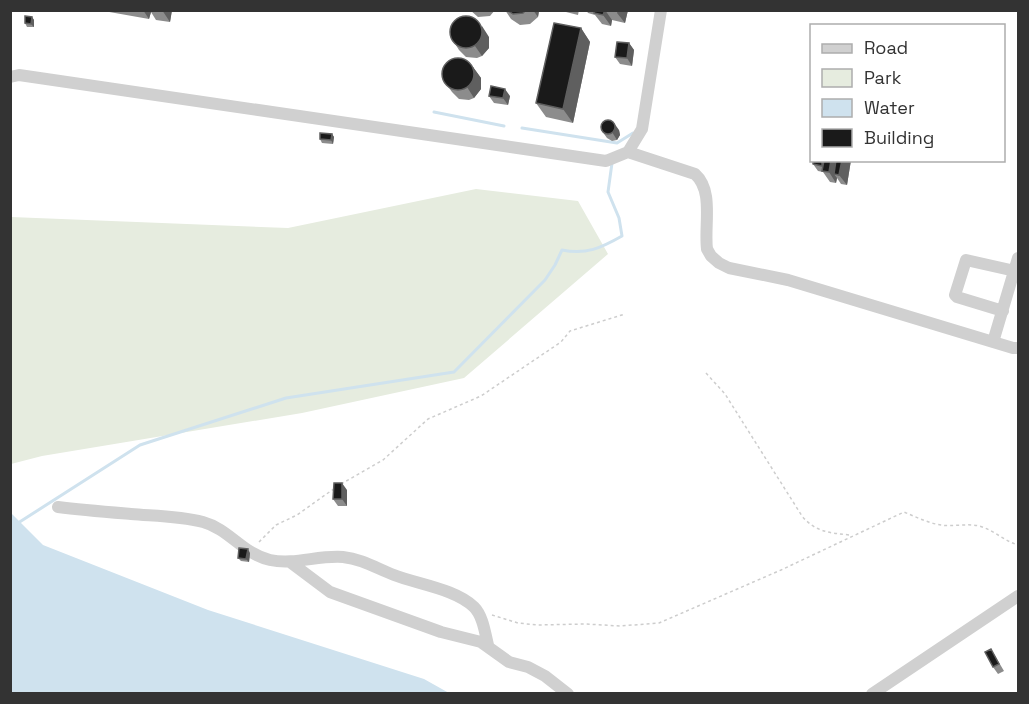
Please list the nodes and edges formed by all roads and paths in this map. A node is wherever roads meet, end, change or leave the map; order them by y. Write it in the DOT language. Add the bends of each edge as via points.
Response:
graph roads {
  1 [pos="661,10"];
  2 [pos="10,77"];
  3 [pos="628,153"];
  4 [pos="1018,258"];
  5 [pos="1015,271"];
  6 [pos="1003,311"];
  7 [pos="625,314"];
  8 [pos="993,342"];
  9 [pos="1018,348"];
  10 [pos="705,373"];
  11 [pos="58,507"];
  12 [pos="852,536"];
  13 [pos="1018,545"];
  14 [pos="250,552"];
  15 [pos="290,562"];
  16 [pos="1018,596"];
  17 [pos="476,609"];
  18 [pos="488,645"];
  19 [pos="568,693"];
  20 [pos="872,693"];
  1 -- 3 [label="street" via="642,129"];
  2 -- 3 [label="street" via="30,76 606,161"];
  3 -- 8 [label="street" via="695,174 700,179 706,191 707,249 719,263"];
  4 -- 5 [label="street"];
  5 -- 6 [label="street"];
  5 -- 6 [label="street" via="966,260 955,295"];
  6 -- 8 [label="street"];
  7 -- 14 [label="path" via="570,331 561,342 482,396 428,419 383,460 276,525"];
  8 -- 9 [label="street"];
  10 -- 12 [label="path" via="725,394 807,522 826,533"];
  11 -- 14 [label="street" via="166,515 203,522 217,527"];
  12 -- 13 [label="path" via="904,512 926,522 978,526"];
  12 -- 17 [label="path" via="649,626 537,625"];
  14 -- 15 [label="street"];
  15 -- 17 [label="street" via="340,557 359,560 452,595"];
  15 -- 18 [label="street" via="330,592"];
  16 -- 20 [label="street"];
  17 -- 18 [label="street"];
  18 -- 19 [label="street" via="505,660 528,667"];
}
